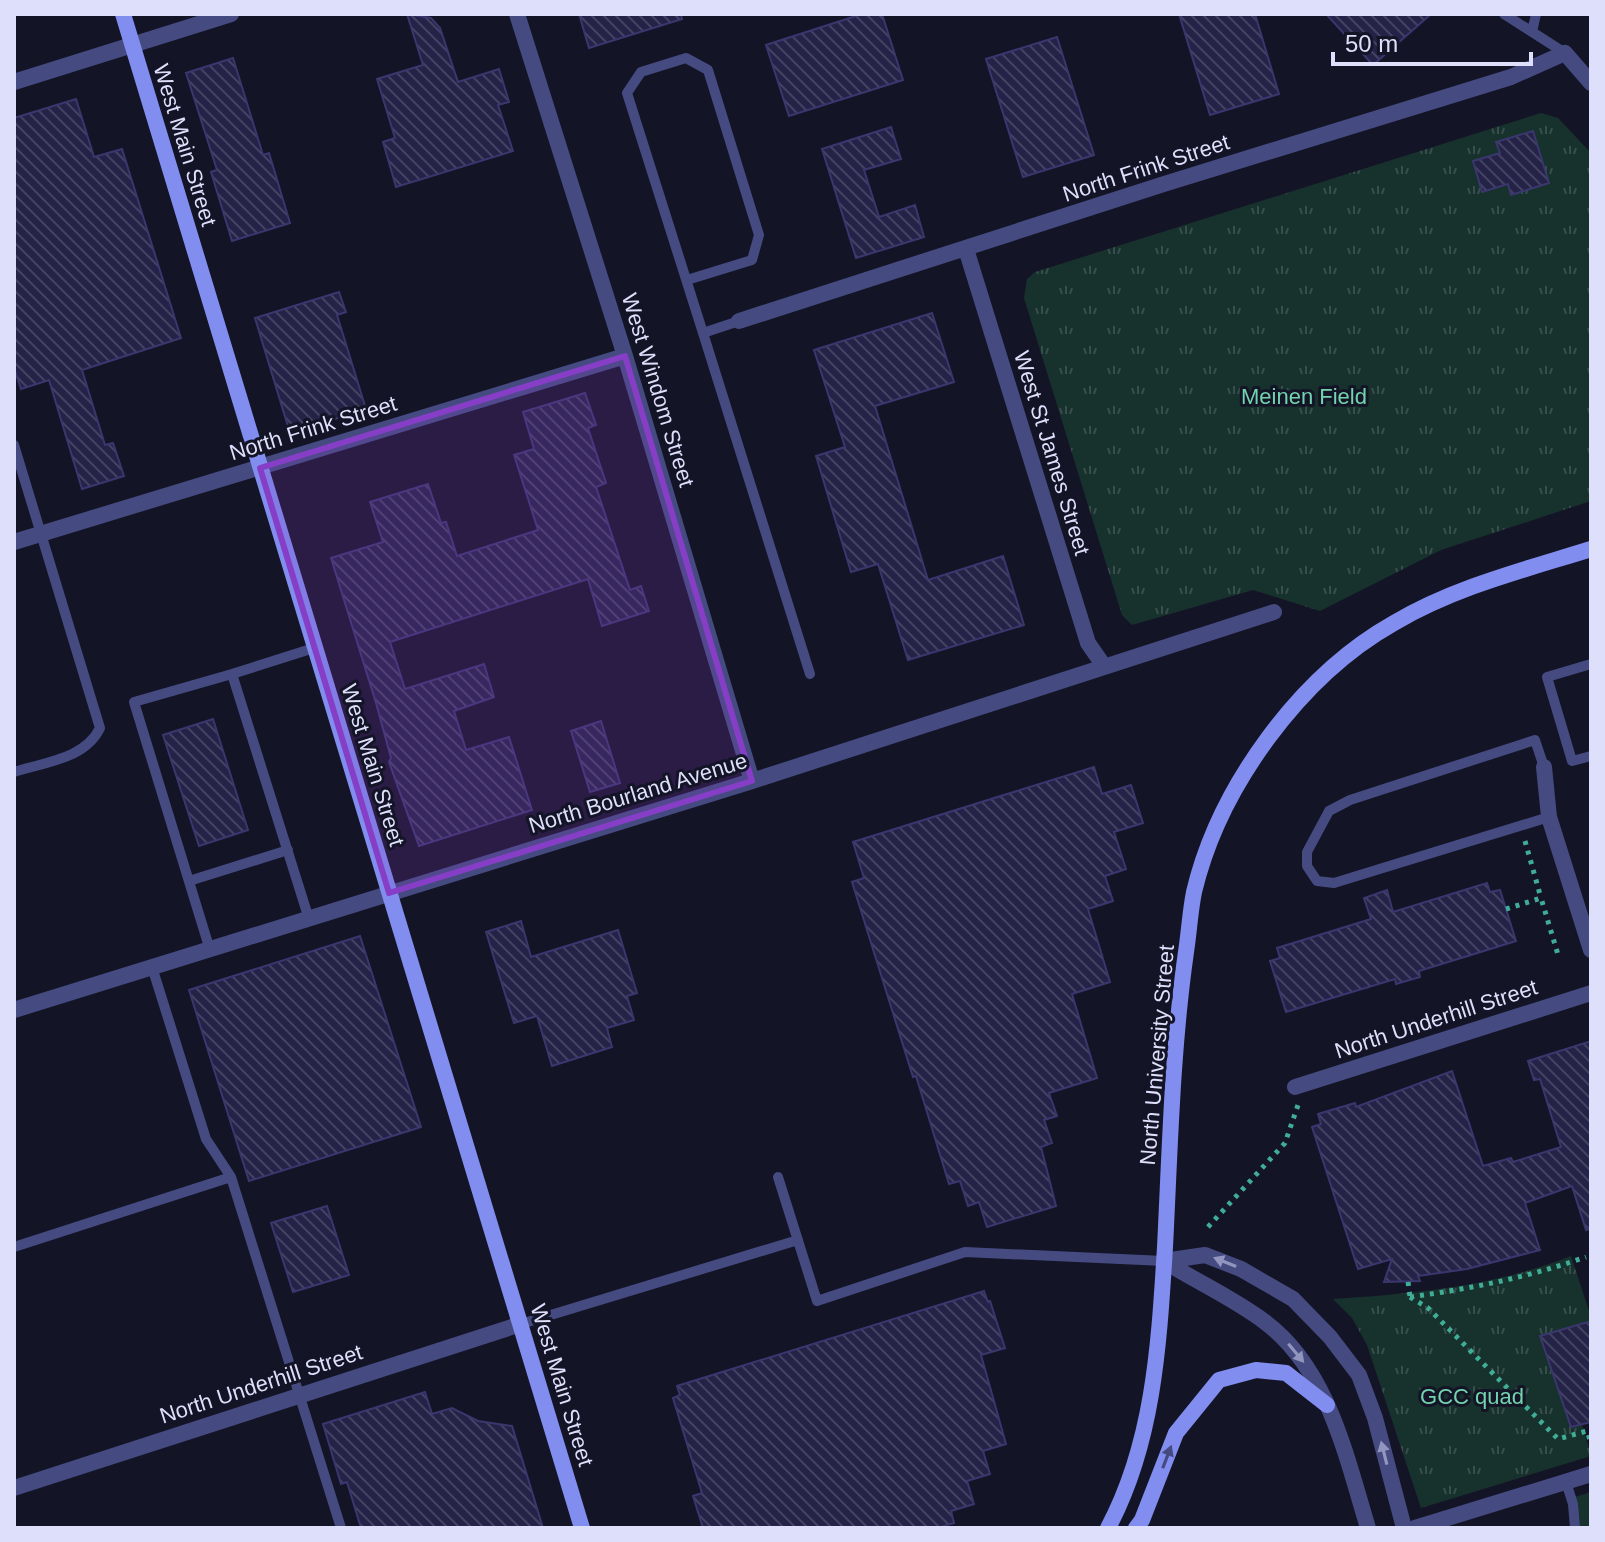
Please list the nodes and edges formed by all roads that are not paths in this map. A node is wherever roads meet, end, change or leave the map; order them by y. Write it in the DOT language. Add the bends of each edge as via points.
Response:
graph roads {
  1 [pos="123,14"];
  2 [pos="231,14"];
  3 [pos="517,14"];
  4 [pos="1504,14"];
  5 [pos="1536,14"];
  6 [pos="1532,32"];
  7 [pos="132,45"];
  8 [pos="1565,53"];
  9 [pos="14,82"];
  10 [pos="1591,83"];
  11 [pos="966,249"];
  12 [pos="687,280"];
  13 [pos="739,321"];
  14 [pos="703,333"];
  15 [pos="625,356"];
  16 [pos="14,445"];
  17 [pos="260,468"];
  18 [pos="42,534"];
  19 [pos="14,542"];
  20 [pos="1591,549"];
  21 [pos="1274,612"];
  22 [pos="314,648"];
  23 [pos="1591,664"];
  24 [pos="1104,666"];
  25 [pos="232,674"];
  26 [pos="810,674"];
  27 [pos="1591,756"];
  28 [pos="1544,767"];
  29 [pos="14,772"];
  30 [pos="752,781"];
  31 [pos="1549,817"];
  32 [pos="288,850"];
  33 [pos="189,881"];
  34 [pos="389,893"];
  35 [pos="309,919"];
  36 [pos="210,950"];
  37 [pos="1591,950"];
  38 [pos="152,967"];
  39 [pos="1591,993"];
  40 [pos="14,1010"];
  41 [pos="1295,1087"];
  42 [pos="231,1177"];
  43 [pos="778,1177"];
  44 [pos="798,1240"];
  45 [pos="14,1247"];
  46 [pos="1164,1261"];
  47 [pos="521,1324"];
  48 [pos="301,1393"];
  49 [pos="1327,1405"];
  50 [pos="1591,1474"];
  51 [pos="1566,1482"];
  52 [pos="14,1488"];
  53 [pos="341,1528"];
  54 [pos="582,1528"];
  55 [pos="1108,1528"];
  56 [pos="1136,1528"];
  57 [pos="1368,1528"];
  58 [pos="1404,1528"];
  59 [pos="1415,1528"];
  60 [pos="1575,1528"];
  1 -- 7 [label="main road, West Main Street"];
  2 -- 7 [label="street"];
  3 -- 15 [label="street, West Windom Street"];
  4 -- 6 [label="lane"];
  5 -- 6 [label="lane"];
  6 -- 8 [label="lane"];
  7 -- 9 [label="street"];
  7 -- 17 [label="main road, West Main Street"];
  8 -- 10 [label="street"];
  8 -- 11 [label="street, North Frink Street" via="1511,77"];
  11 -- 13 [label="street, North Frink Street"];
  11 -- 24 [label="street, West St James Street" via="1088,643"];
  12 -- 12 [label="lane" via="627,93 641,72 686,58 708,70 759,235 752,260"];
  12 -- 14 [label="lane"];
  13 -- 14 [label="lane"];
  14 -- 26 [label="lane"];
  15 -- 17 [label="street, North Frink Street"];
  15 -- 30 [label="street, West Windom Street"];
  16 -- 18 [label="lane"];
  17 -- 18 [label="street, North Frink Street"];
  17 -- 22 [label="main road, West Main Street"];
  18 -- 19 [label="street, North Frink Street"];
  18 -- 29 [label="lane" via="100,728 80,751"];
  20 -- 46 [label="main road, North University Street" via="1469,587 1355,647 1314,683 1238,785 1195,892 1179,1004"];
  21 -- 24 [label="street, North Bourland Avenue"];
  22 -- 25 [label="lane"];
  22 -- 34 [label="main road, West Main Street"];
  23 -- 27 [label="lane" via="1547,677 1572,761"];
  24 -- 30 [label="street, North Bourland Avenue"];
  25 -- 32 [label="lane"];
  25 -- 33 [label="lane" via="134,702"];
  28 -- 31 [label="street"];
  28 -- 31 [label="lane" via="1535,740 1350,800 1323,819 1307,852 1307,866 1317,881 1334,883"];
  30 -- 34 [label="street, North Bourland Avenue"];
  31 -- 37 [label="street"];
  32 -- 33 [label="lane"];
  32 -- 35 [label="lane"];
  33 -- 36 [label="lane"];
  34 -- 35 [label="street, North Bourland Avenue"];
  34 -- 47 [label="main road, West Main Street"];
  35 -- 36 [label="street, North Bourland Avenue"];
  36 -- 38 [label="street, North Bourland Avenue"];
  38 -- 40 [label="street, North Bourland Avenue"];
  38 -- 42 [label="lane" via="206,1139"];
  39 -- 41 [label="street, North Underhill Street"];
  42 -- 45 [label="lane"];
  42 -- 48 [label="lane"];
  43 -- 44 [label="lane"];
  44 -- 46 [label="lane" via="817,1301 965,1252"];
  44 -- 47 [label="lane"];
  46 -- 49 [label="street, one-way" via="1267,1323 1300,1354"];
  46 -- 55 [label="main road, North University Street" via="1145,1436"];
  58 -- 46 [label="street, one-way" via="1370,1403 1359,1375 1330,1337 1293,1299 1241,1269 1205,1255"];
  47 -- 48 [label="street, North Underhill Street"];
  47 -- 54 [label="main road, West Main Street"];
  48 -- 52 [label="street, North Underhill Street"];
  48 -- 53 [label="lane"];
  56 -- 49 [label="main road, one-way" via="1176,1433 1219,1380 1256,1370 1286,1373"];
  49 -- 57 [label="street"];
  50 -- 51 [label="street"];
  51 -- 59 [label="street"];
  51 -- 60 [label="lane"];
}
